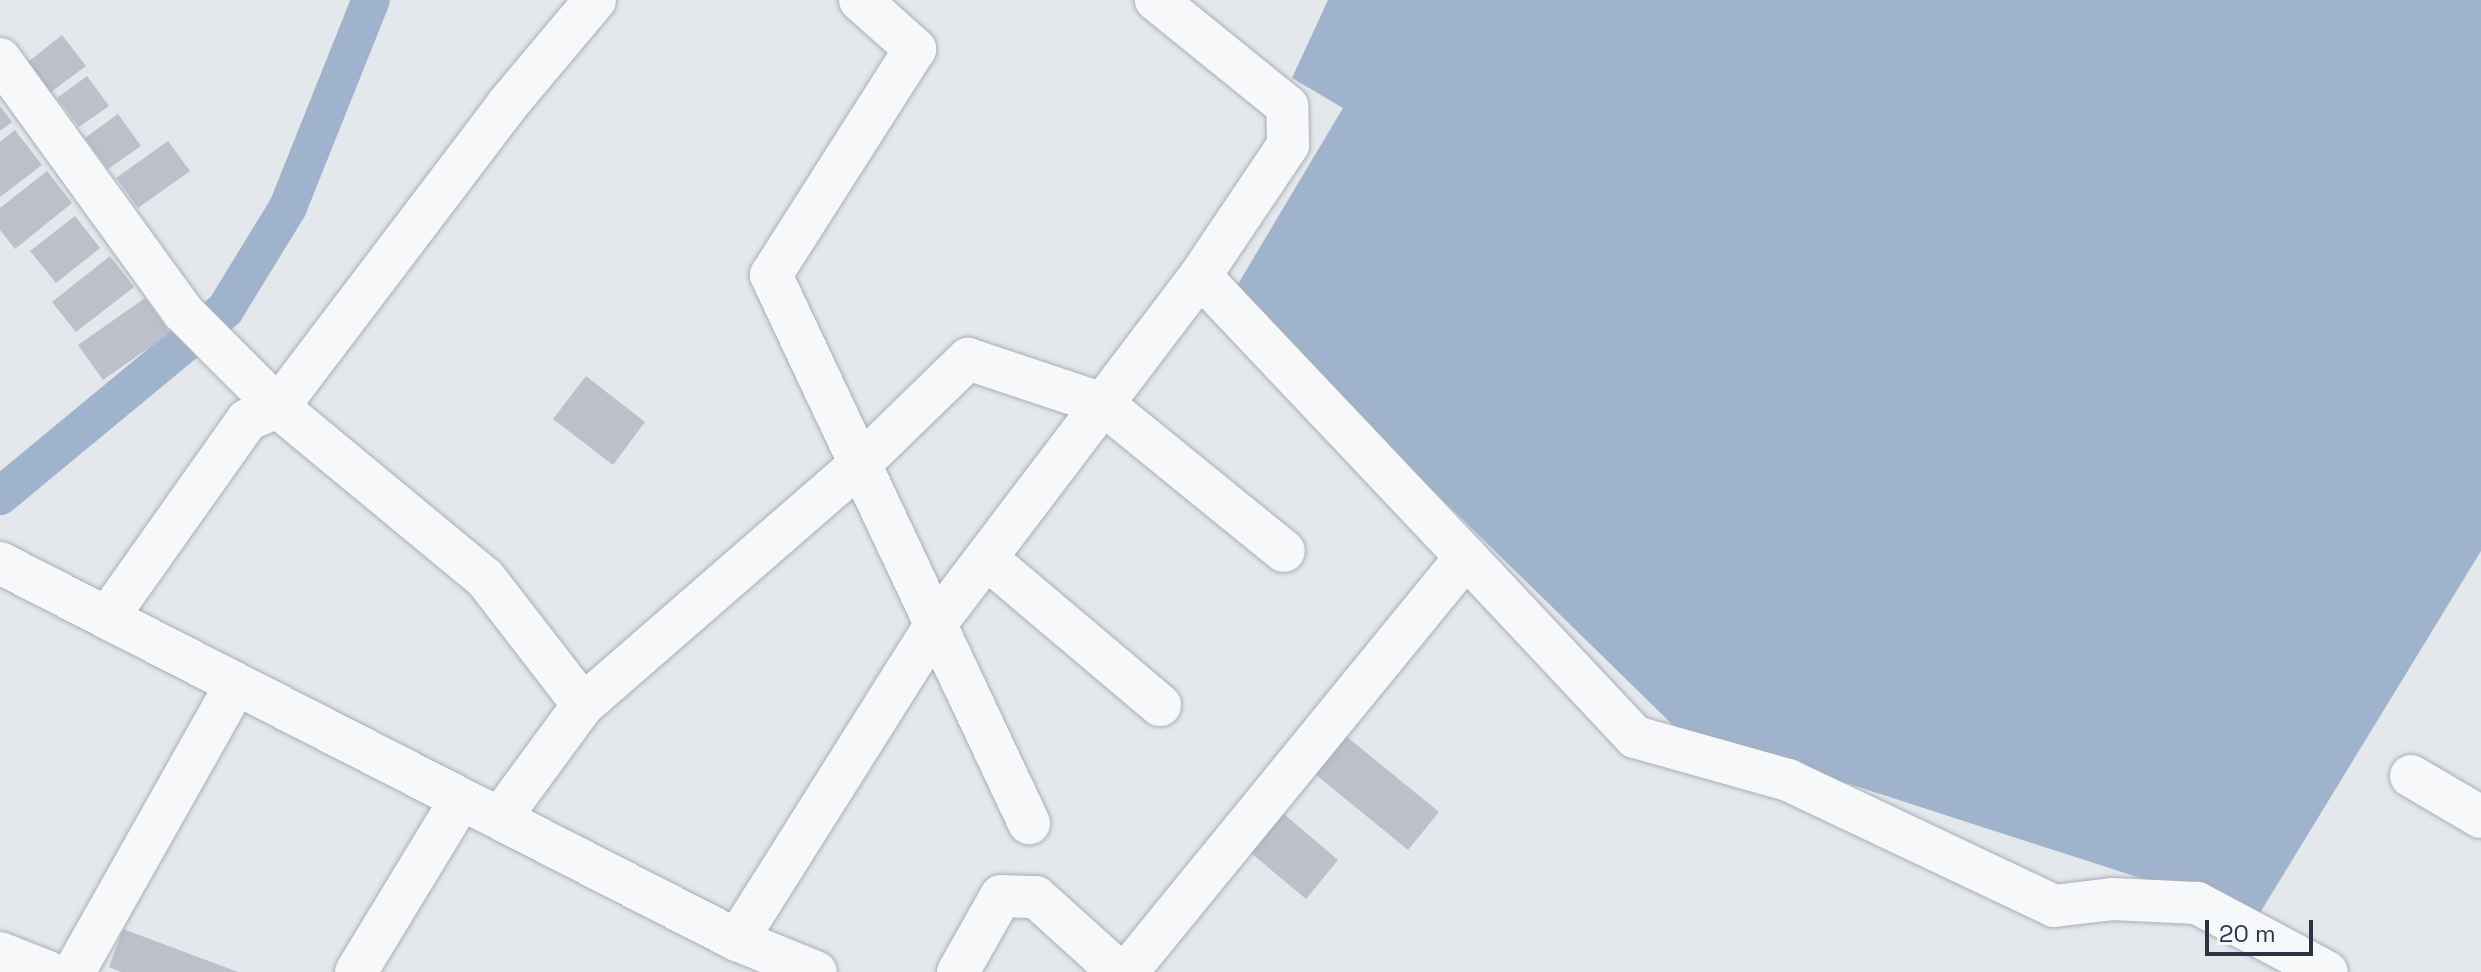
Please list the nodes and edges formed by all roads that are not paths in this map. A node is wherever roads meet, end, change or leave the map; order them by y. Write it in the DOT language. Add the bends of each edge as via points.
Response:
graph roads {
  1 [pos="595,0"];
  2 [pos="860,0"];
  3 [pos="1156,0"];
  4 [pos="0,59"];
  5 [pos="1200,276"];
  6 [pos="1103,404"];
  7 [pos="278,407"];
  8 [pos="860,464"];
  9 [pos="1284,551"];
  10 [pos="1466,557"];
  11 [pos="986,558"];
  12 [pos="0,563"];
  13 [pos="107,618"];
  14 [pos="935,625"];
  15 [pos="236,684"];
  16 [pos="583,705"];
  17 [pos="1160,705"];
  18 [pos="2411,776"];
  19 [pos="461,799"];
  20 [pos="2481,817"];
  21 [pos="500,818"];
  22 [pos="1029,823"];
  23 [pos="737,940"];
  24 [pos="0,953"];
  25 [pos="48,972"];
  26 [pos="74,972"];
  27 [pos="356,972"];
  28 [pos="816,972"];
  29 [pos="958,972"];
  30 [pos="1119,972"];
  31 [pos="1127,972"];
  32 [pos="2327,972"];
  1 -- 7 [label="street" via="507,105"];
  2 -- 8 [label="street" via="915,49 771,275"];
  3 -- 5 [label="street" via="1287,106 1288,145"];
  4 -- 7 [label="street" via="183,312"];
  5 -- 6 [label="street"];
  5 -- 10 [label="street"];
  6 -- 8 [label="street" via="968,359"];
  6 -- 9 [label="street"];
  6 -- 11 [label="street"];
  7 -- 13 [label="street" via="247,420"];
  7 -- 16 [label="street" via="485,578"];
  8 -- 14 [label="street"];
  8 -- 16 [label="street"];
  10 -- 31 [label="street"];
  10 -- 32 [label="street" via="1635,737 1788,780 2054,906 2112,899 2197,903"];
  11 -- 14 [label="street"];
  11 -- 17 [label="street"];
  12 -- 13 [label="street"];
  13 -- 15 [label="street"];
  14 -- 22 [label="street"];
  14 -- 23 [label="street"];
  15 -- 19 [label="street"];
  15 -- 26 [label="street"];
  16 -- 21 [label="street"];
  18 -- 20 [label="street"];
  19 -- 21 [label="street"];
  19 -- 27 [label="street"];
  21 -- 23 [label="street"];
  23 -- 28 [label="street"];
  24 -- 25 [label="street"];
  29 -- 30 [label="street" via="1001,896 1036,897"];
}
